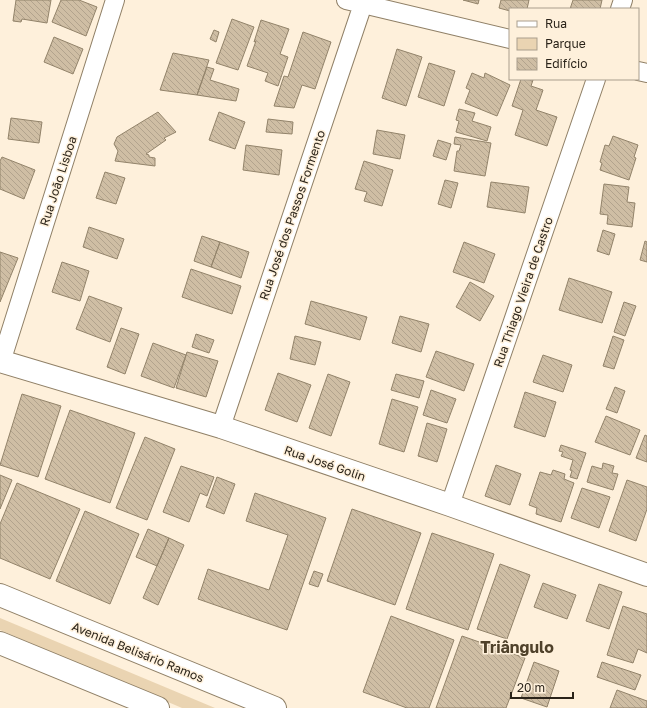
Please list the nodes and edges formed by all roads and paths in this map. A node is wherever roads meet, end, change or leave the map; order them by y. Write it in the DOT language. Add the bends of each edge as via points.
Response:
graph roads {
  1 [pos="115,0"];
  2 [pos="355,2"];
  3 [pos="509,39"];
  4 [pos="596,80"];
  5 [pos="0,361"];
  6 [pos="221,427"];
  7 [pos="450,505"];
  8 [pos="647,576"];
  9 [pos="0,595"];
  10 [pos="0,643"];
  11 [pos="125,702"];
  12 [pos="158,708"];
  13 [pos="275,708"];
  1 -- 5 [label="street, Rua João Lisboa"];
  2 -- 3 [label="street"];
  2 -- 6 [label="street, Rua José dos Passos Formento"];
  4 -- 7 [label="street, Rua Thiago Vieira de Castro"];
  5 -- 6 [label="street, Rua José Golin"];
  6 -- 7 [label="street, Rua José Golin"];
  7 -- 8 [label="street, Rua José Golin"];
  9 -- 13 [label="street, Avenida Belisário Ramos"];
  10 -- 11 [label="street"];
  11 -- 12 [label="street"];
}
